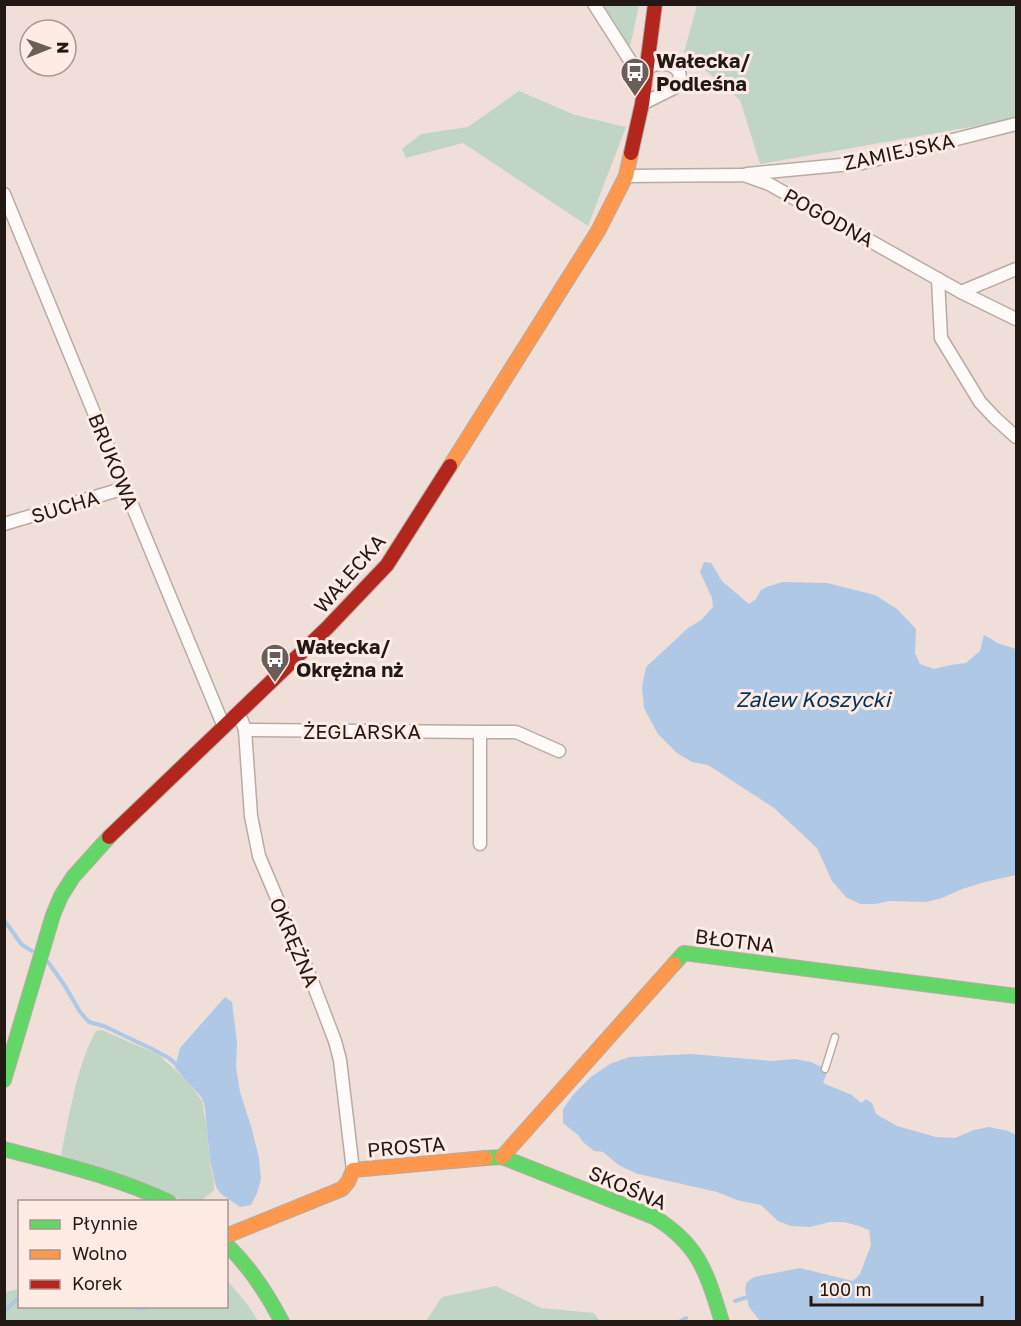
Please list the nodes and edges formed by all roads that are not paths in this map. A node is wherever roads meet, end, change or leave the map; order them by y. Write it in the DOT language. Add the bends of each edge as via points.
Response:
graph roads {
  1 [pos="594,4"];
  2 [pos="655,4"];
  3 [pos="647,68"];
  4 [pos="645,85"];
  5 [pos="642,104"];
  6 [pos="1017,123"];
  7 [pos="744,175"];
  8 [pos="626,176"];
  9 [pos="4,194"];
  10 [pos="1017,269"];
  11 [pos="938,279"];
  12 [pos="961,292"];
  13 [pos="1017,318"];
  14 [pos="1017,436"];
  15 [pos="125,488"];
  16 [pos="4,524"];
  17 [pos="237,715"];
  18 [pos="224,727"];
  19 [pos="245,730"];
  20 [pos="480,732"];
  21 [pos="559,751"];
  22 [pos="480,844"];
  23 [pos="1017,996"];
  24 [pos="835,1037"];
  25 [pos="9,1049"];
  26 [pos="825,1069"];
  27 [pos="4,1080"];
  28 [pos="4,1149"];
  29 [pos="502,1157"];
  30 [pos="353,1170"];
  31 [pos="165,1200"];
  32 [pos="228,1235"];
  33 [pos="228,1246"];
  34 [pos="282,1322"];
  35 [pos="722,1322"];
  1 -- 4 [label="street"];
  2 -- 3 [label="street, WAŁECKA"];
  3 -- 4 [label="street, WAŁECKA"];
  3 -- 5 [label="street" via="668,64 677,71 679,80 674,88"];
  4 -- 5 [label="street, WAŁECKA"];
  5 -- 8 [label="street, WAŁECKA"];
  6 -- 7 [label="street, ZAMIEJSKA" via="862,163"];
  7 -- 8 [label="street, POGODNA"];
  7 -- 11 [label="street, POGODNA" via="769,184"];
  8 -- 17 [label="street, WAŁECKA" via="598,231 387,565"];
  9 -- 15 [label="street, BRUKOWA"];
  10 -- 12 [label="street"];
  11 -- 12 [label="street, POGODNA"];
  11 -- 14 [label="street" via="941,338 980,402"];
  12 -- 13 [label="street, POGODNA"];
  15 -- 16 [label="street, SUCHA"];
  15 -- 18 [label="street, BRUKOWA"];
  17 -- 18 [label="street, WAŁECKA"];
  17 -- 19 [label="street, OKRĘŻNA"];
  18 -- 25 [label="street, WAŁECKA" via="109,837 73,877 53,915"];
  19 -- 20 [label="street, ŻEGLARSKA"];
  19 -- 30 [label="street, OKRĘŻNA" via="250,816 259,856 335,1041"];
  20 -- 21 [label="street, ŻEGLARSKA" via="516,732"];
  20 -- 22 [label="street"];
  23 -- 29 [label="street, BŁOTNA" via="684,953"];
  24 -- 26 [label="lane"];
  25 -- 27 [label="street, WAŁECKA"];
  28 -- 31 [label="street" via="108,1177"];
  29 -- 30 [label="street, PROSTA"];
  29 -- 35 [label="street, SKOŚNA" via="668,1225 698,1256"];
  30 -- 32 [label="street, PROSTA" via="342,1189"];
  33 -- 34 [label="street" via="260,1284"];
}
